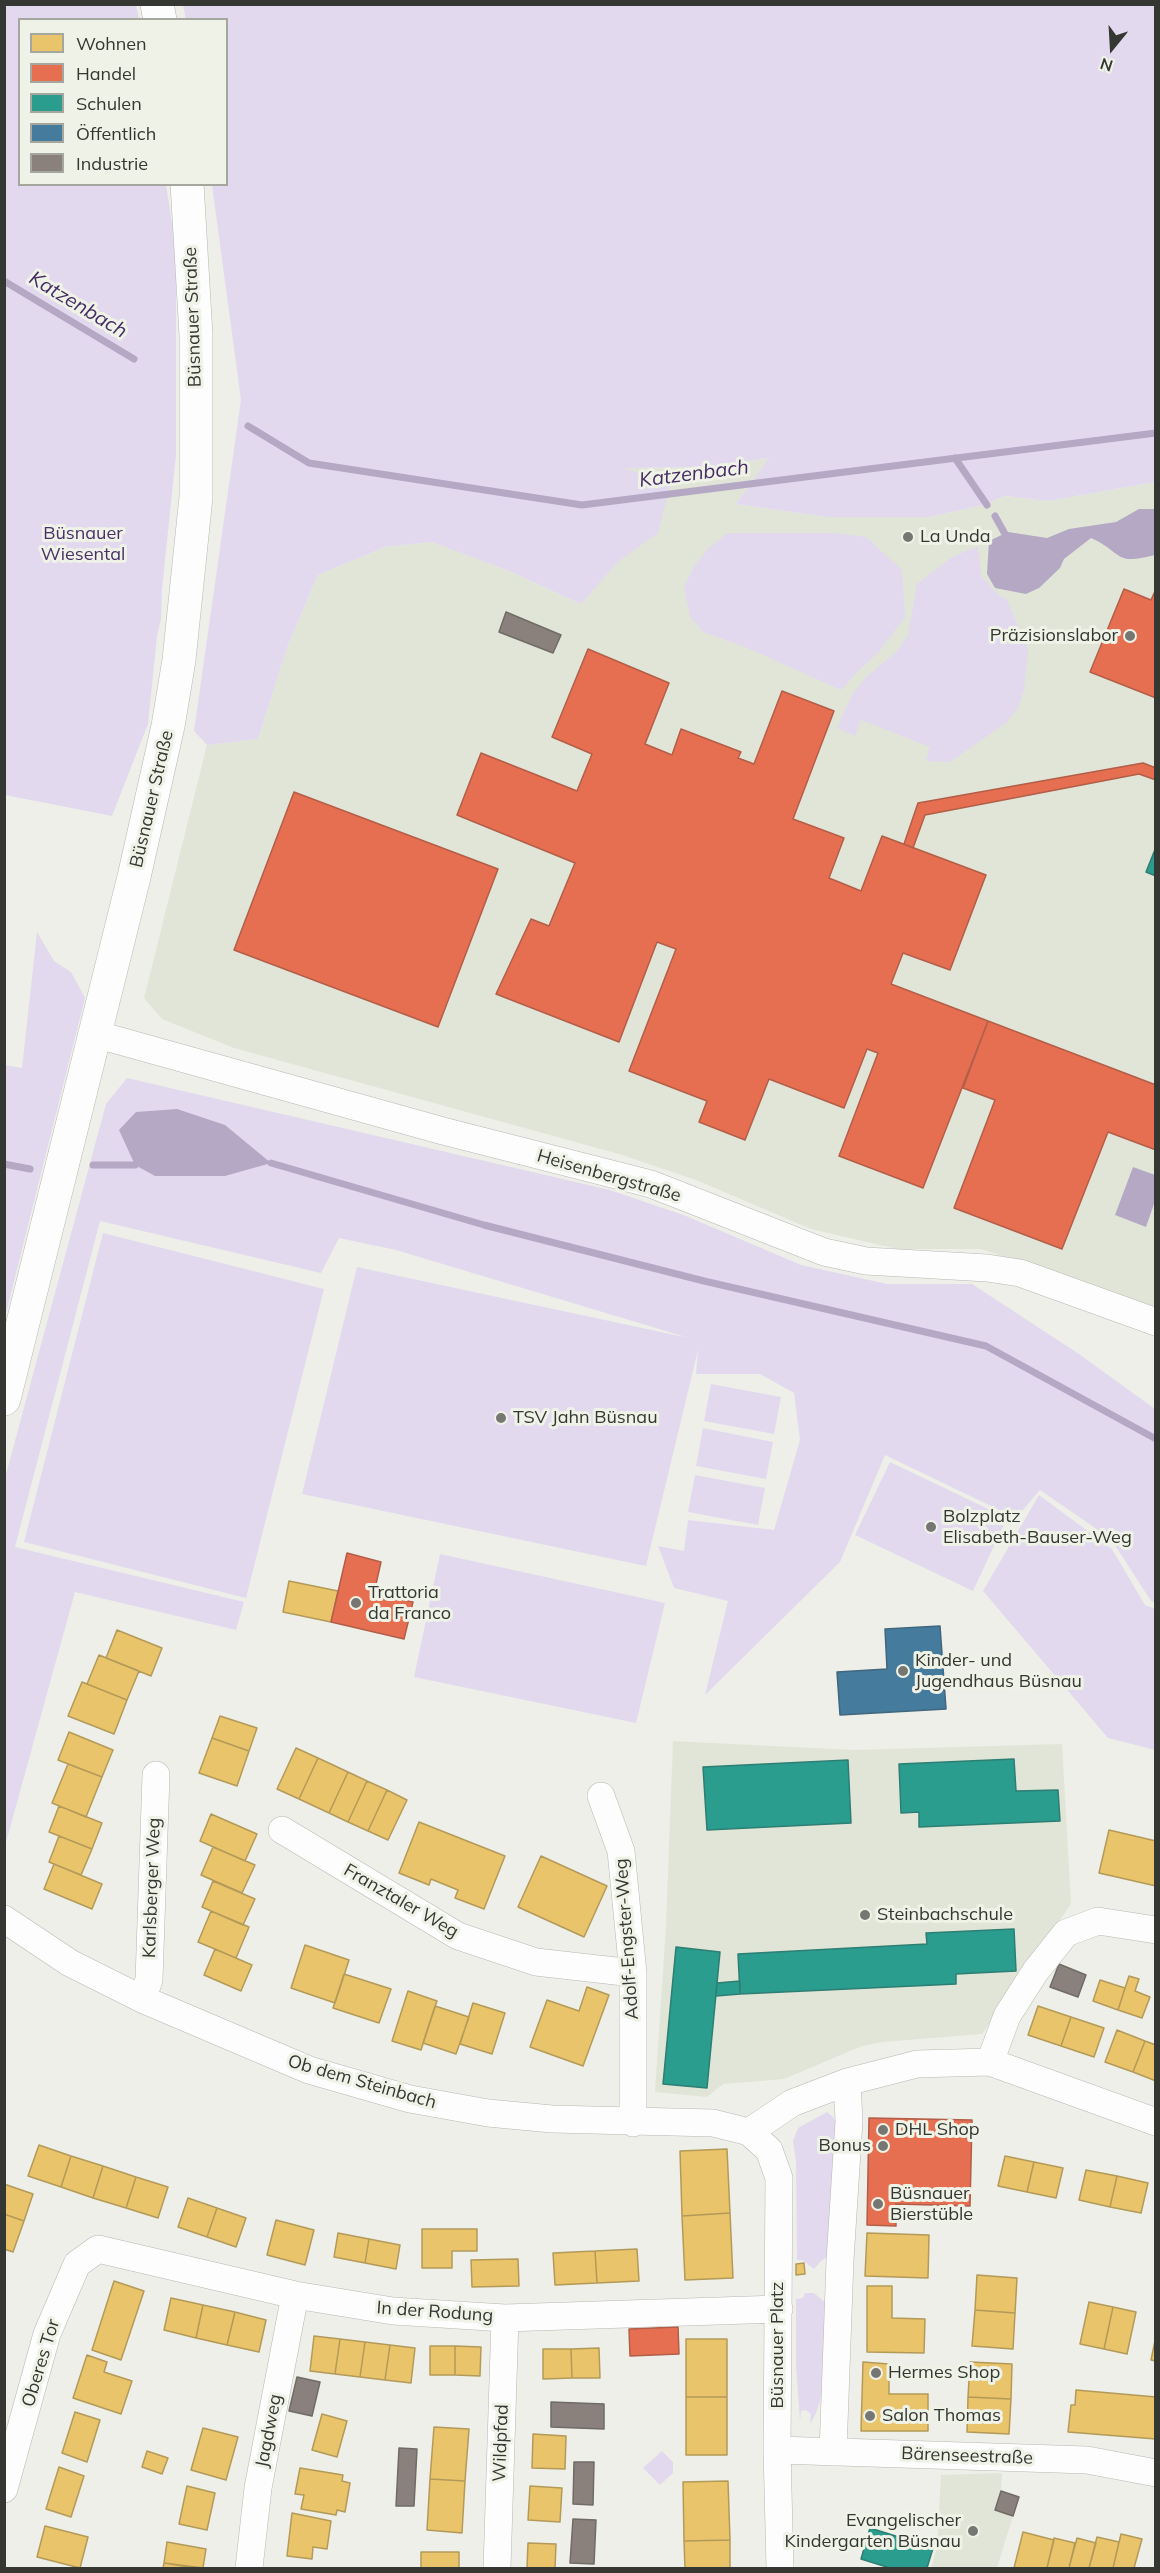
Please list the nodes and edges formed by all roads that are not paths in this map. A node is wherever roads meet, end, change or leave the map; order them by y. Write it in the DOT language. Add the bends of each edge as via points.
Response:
graph roads {
  1 [pos="187,186"];
  2 [pos="95,1034"];
  3 [pos="1155,1322"];
  4 [pos="4,1399"];
  5 [pos="156,1775"];
  6 [pos="601,1796"];
  7 [pos="282,1830"];
  8 [pos="4,1919"];
  9 [pos="1155,1930"];
  10 [pos="633,1974"];
  11 [pos="141,1999"];
  12 [pos="990,2062"];
  13 [pos="847,2082"];
  14 [pos="1155,2122"];
  15 [pos="633,2123"];
  16 [pos="749,2132"];
  17 [pos="98,2249"];
  18 [pos="295,2295"];
  19 [pos="779,2309"];
  20 [pos="506,2318"];
  21 [pos="777,2450"];
  22 [pos="833,2452"];
  23 [pos="1155,2473"];
  24 [pos="4,2489"];
  25 [pos="249,2568"];
  26 [pos="497,2568"];
  27 [pos="780,2568"];
  1 -- 2 [label="street, Büsnauer Straße" via="196,335 196,497 179,660 152,799"];
  2 -- 3 [label="street, Heisenbergstraße" via="442,1131 651,1184 824,1252 866,1261 1020,1273"];
  2 -- 4 [label="street, Büsnauer Straße"];
  5 -- 11 [label="street, Karlsberger Weg" via="149,1980"];
  6 -- 10 [label="street, Adolf-Engster-Weg" via="621,1851"];
  7 -- 10 [label="street, Franztaler Weg" via="458,1936 536,1962"];
  8 -- 11 [label="street, Ob dem Steinbach" via="70,1963"];
  9 -- 12 [label="street" via="1098,1921 1066,1933 1007,2016"];
  10 -- 15 [label="street, Adolf-Engster-Weg"];
  11 -- 15 [label="street, Ob dem Steinbach" via="309,2070 410,2099 488,2114"];
  12 -- 13 [label="street" via="917,2064"];
  12 -- 14 [label="street"];
  13 -- 16 [label="street" via="792,2103"];
  13 -- 22 [label="street" via="849,2121"];
  15 -- 16 [label="street, Ob dem Steinbach" via="713,2123"];
  16 -- 19 [label="street, Büsnauer Platz" via="769,2150 779,2178"];
  17 -- 18 [label="street, In der Rodung"];
  17 -- 24 [label="street, Oberes Tor" via="77,2264 47,2334"];
  18 -- 20 [label="street, In der Rodung" via="393,2312"];
  18 -- 25 [label="street, Jagdweg" via="258,2488"];
  19 -- 20 [label="street, In der Rodung"];
  19 -- 21 [label="street, Büsnauer Platz"];
  20 -- 26 [label="street, Wildpfad"];
  21 -- 22 [label="street, Bärenseestraße"];
  21 -- 27 [label="street, Büsnauer Platz"];
  22 -- 23 [label="street, Bärenseestraße" via="1087,2460"];
}
